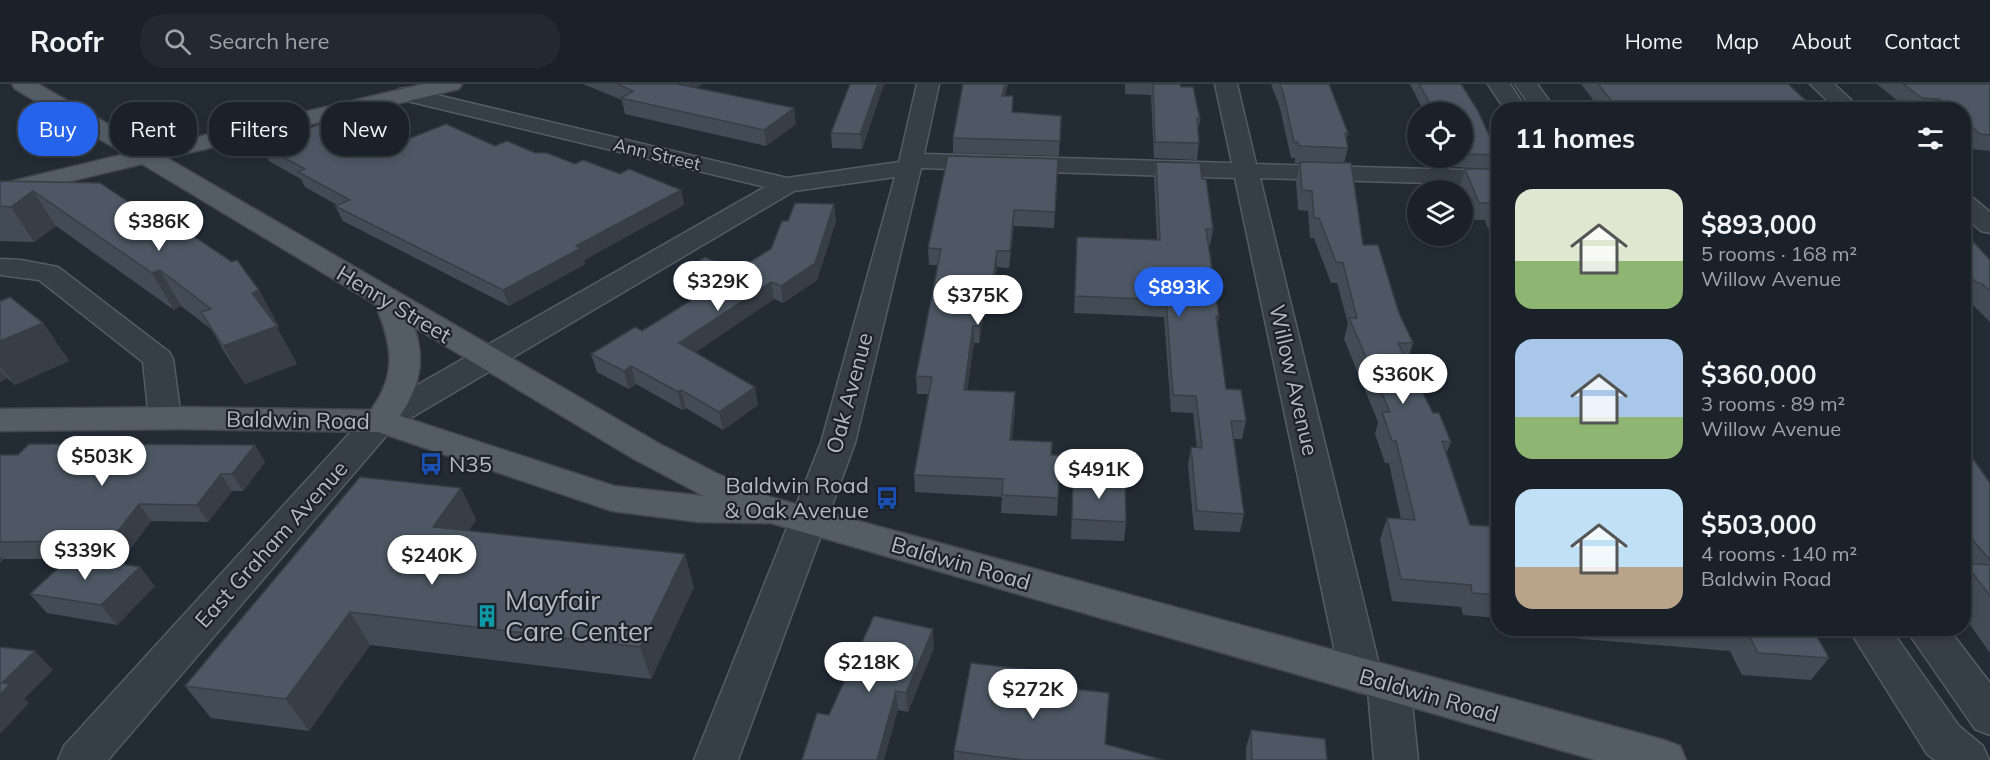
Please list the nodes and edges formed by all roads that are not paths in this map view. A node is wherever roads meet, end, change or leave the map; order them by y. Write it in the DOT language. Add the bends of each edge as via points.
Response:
graph roads {
  1 [pos="23,84"];
  2 [pos="451,84"];
  3 [pos="928,84"];
  4 [pos="1226,84"];
  5 [pos="1499,84"];
  6 [pos="1526,84"];
  7 [pos="1821,84"];
  8 [pos="407,94"];
  9 [pos="1511,102"];
  10 [pos="1539,102"];
  11 [pos="1842,102"];
  12 [pos="143,157"];
  13 [pos="910,165"];
  14 [pos="1246,171"];
  15 [pos="1491,178"];
  16 [pos="787,185"];
  17 [pos="0,190"];
  18 [pos="1971,193"];
  19 [pos="1990,194"];
  20 [pos="1971,209"];
  21 [pos="1990,225"];
  22 [pos="0,267"];
  23 [pos="387,299"];
  24 [pos="488,359"];
  25 [pos="165,418"];
  26 [pos="0,420"];
  27 [pos="380,421"];
  28 [pos="771,510"];
  29 [pos="808,520"];
  30 [pos="1873,636"];
  31 [pos="1931,636"];
  32 [pos="1375,680"];
  33 [pos="1990,716"];
  34 [pos="1628,753"];
  35 [pos="80,760"];
  36 [pos="716,760"];
  37 [pos="1395,760"];
  38 [pos="1664,760"];
  39 [pos="1967,760"];
  1 -- 12 [label="main road, Henry Street"];
  2 -- 8 [label="main road"];
  3 -- 13 [label="street, Oak Avenue"];
  4 -- 14 [label="street, Willow Avenue"];
  5 -- 9 [label="street"];
  6 -- 10 [label="street"];
  7 -- 11 [label="street"];
  8 -- 12 [label="main road"];
  8 -- 16 [label="street, Ann Street"];
  12 -- 17 [label="main road"];
  12 -- 23 [label="main road, Henry Street"];
  13 -- 14 [label="street, Ann Street"];
  13 -- 16 [label="street, Ann Street"];
  13 -- 29 [label="street, Oak Avenue" via="838,443"];
  14 -- 15 [label="street, Ann Street"];
  14 -- 32 [label="street, Willow Avenue"];
  16 -- 24 [label="street, East Graham Avenue"];
  18 -- 19 [label="street"];
  20 -- 21 [label="street"];
  22 -- 25 [label="street" via="48,273 158,358"];
  23 -- 24 [label="main road, Henry Street"];
  23 -- 27 [label="main road" via="401,330 406,370 400,390"];
  24 -- 27 [label="street, East Graham Avenue"];
  24 -- 28 [label="main road, Henry Street" via="685,471"];
  25 -- 26 [label="main road, Baldwin Road"];
  25 -- 27 [label="main road, Baldwin Road"];
  27 -- 28 [label="main road, Baldwin Road" via="612,498 699,509"];
  27 -- 35 [label="street, East Graham Avenue"];
  28 -- 29 [label="main road, Baldwin Road"];
  29 -- 32 [label="main road, Baldwin Road"];
  29 -- 36 [label="street, Oak Avenue"];
  30 -- 39 [label="street" via="1943,740"];
  31 -- 33 [label="street"];
  32 -- 34 [label="main road, Baldwin Road"];
  32 -- 37 [label="street, Willow Avenue"];
  34 -- 38 [label="main road, Baldwin Road"];
}
